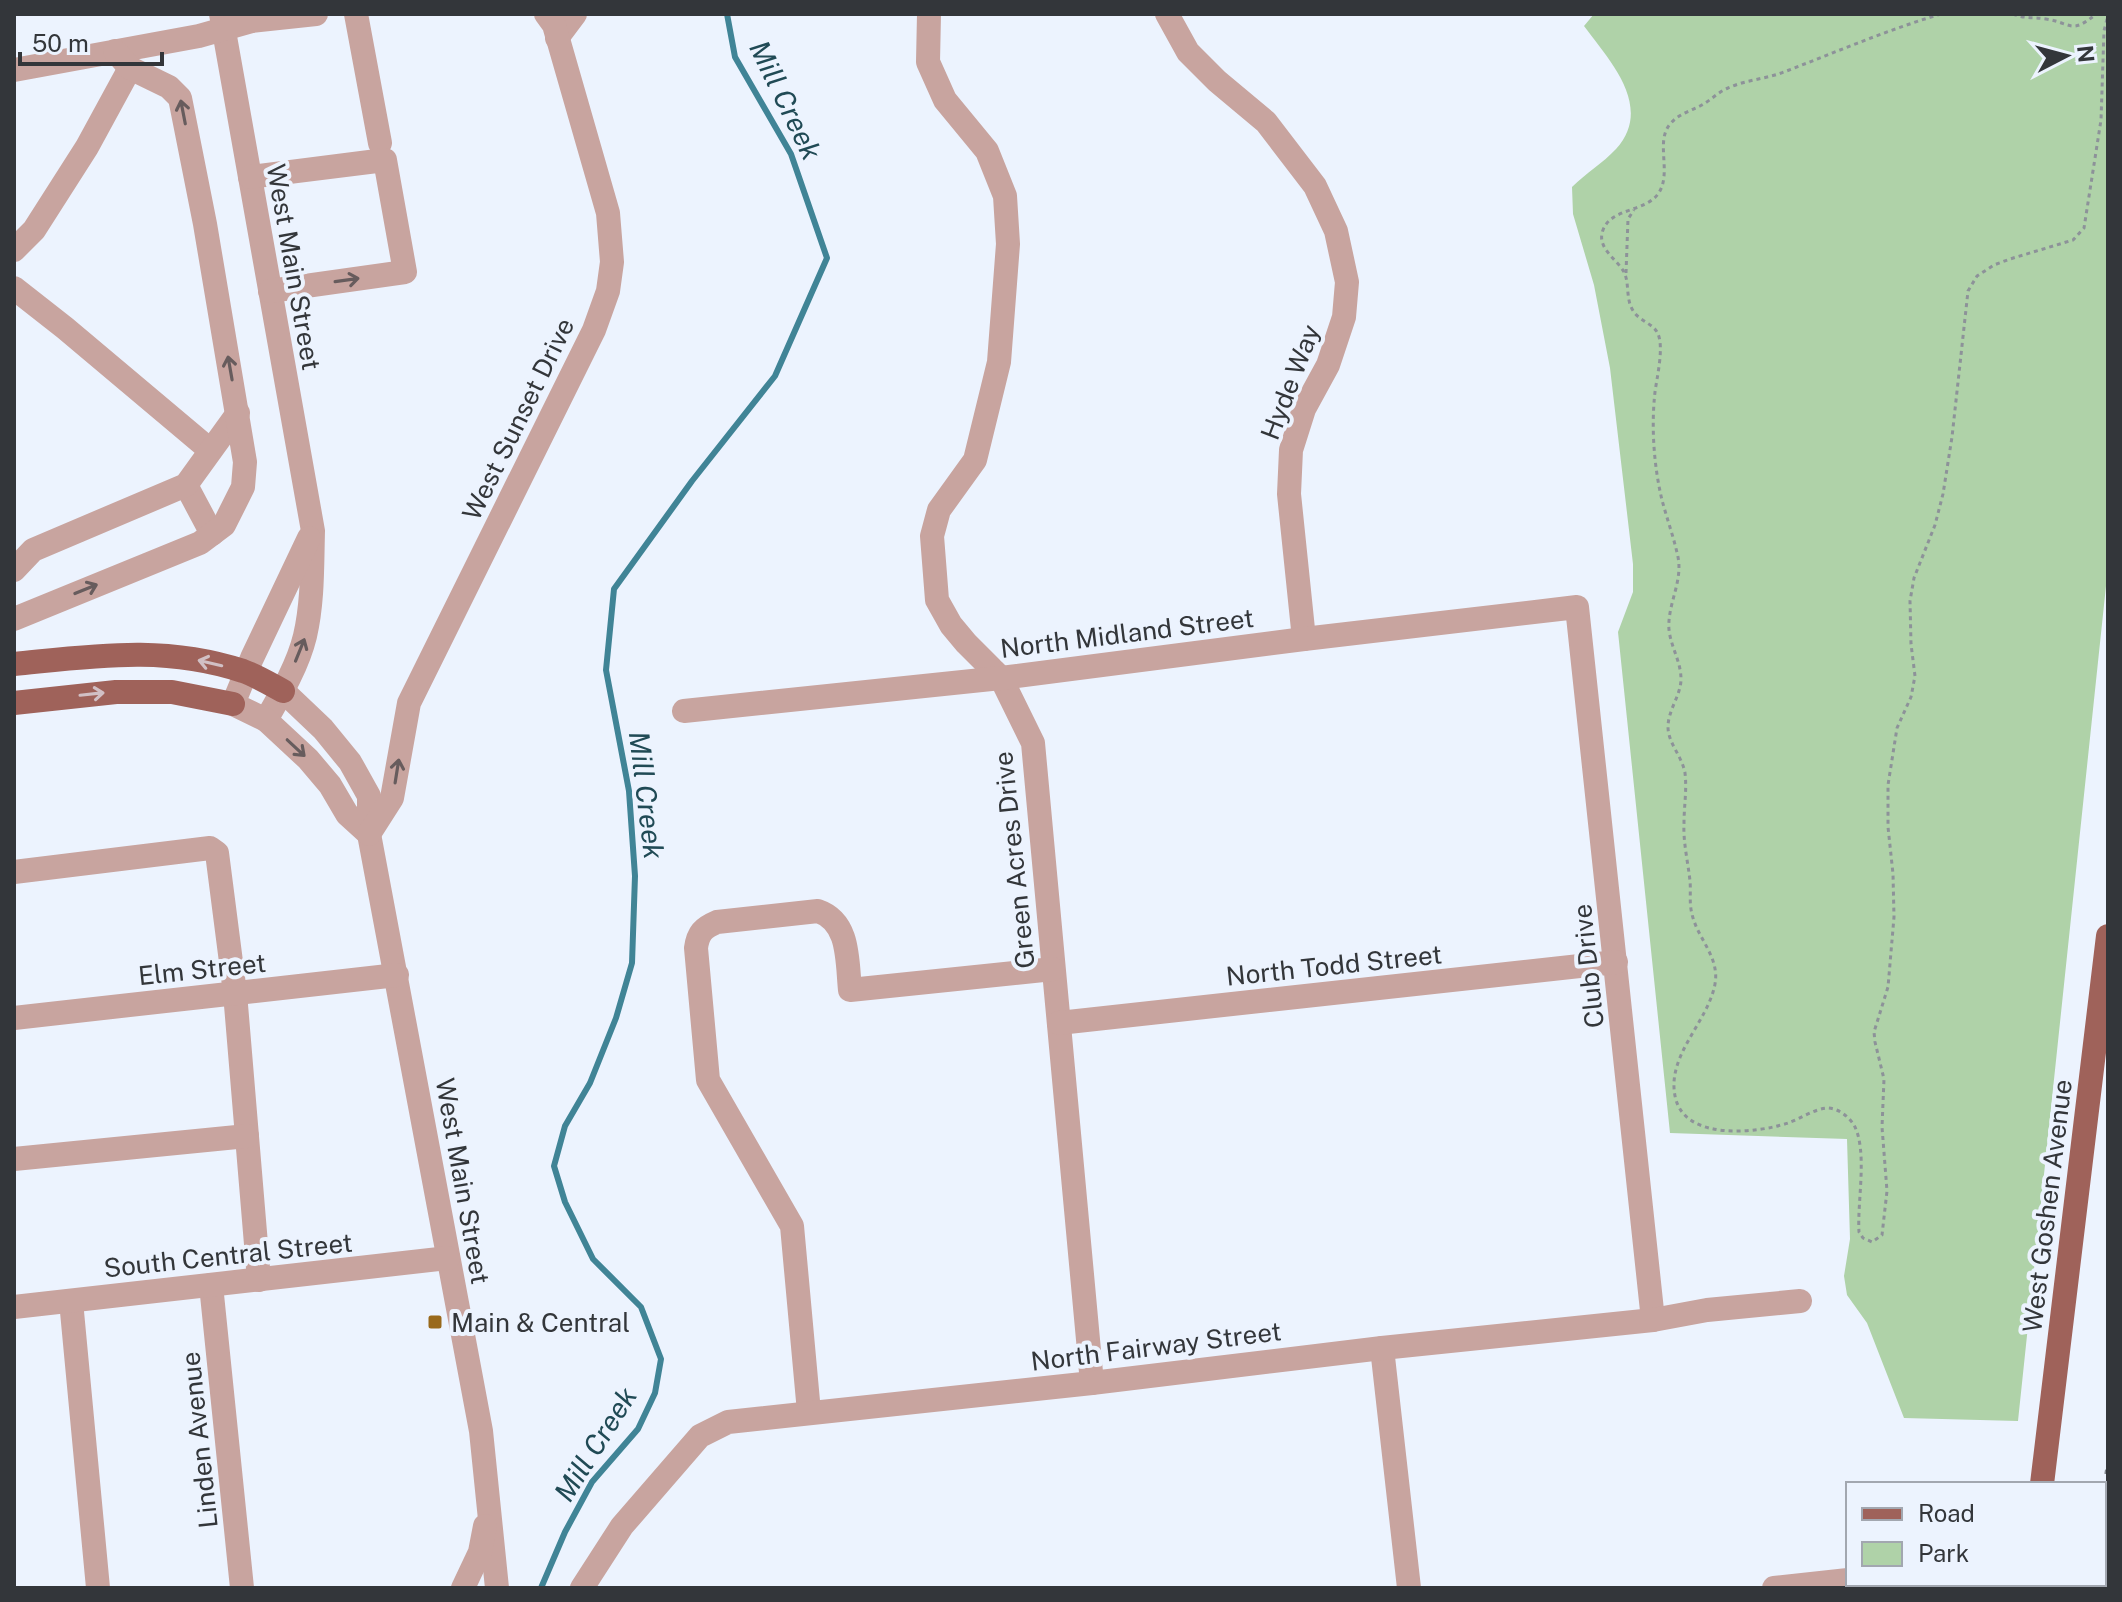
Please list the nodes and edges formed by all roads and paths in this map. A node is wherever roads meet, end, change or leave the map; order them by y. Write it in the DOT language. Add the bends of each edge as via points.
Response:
graph roads {
  1 [pos="316,14"];
  2 [pos="356,14"];
  3 [pos="546,14"];
  4 [pos="575,14"];
  5 [pos="929,14"];
  6 [pos="1167,14"];
  7 [pos="1941,14"];
  8 [pos="2013,14"];
  9 [pos="2096,14"];
  10 [pos="2108,15"];
  11 [pos="222,22"];
  12 [pos="557,38"];
  13 [pos="122,60"];
  14 [pos="14,70"];
  15 [pos="380,143"];
  16 [pos="250,177"];
  17 [pos="1637,208"];
  18 [pos="14,250"];
  19 [pos="1626,276"];
  20 [pos="14,288"];
  21 [pos="270,291"];
  22 [pos="238,413"];
  23 [pos="210,450"];
  24 [pos="186,485"];
  25 [pos="313,531"];
  26 [pos="212,534"];
  27 [pos="14,570"];
  28 [pos="1577,607"];
  29 [pos="14,619"];
  30 [pos="1304,639"];
  31 [pos="14,664"];
  32 [pos="246,672"];
  33 [pos="1001,678"];
  34 [pos="283,691"];
  35 [pos="14,703"];
  36 [pos="233,704"];
  37 [pos="684,711"];
  38 [pos="266,720"];
  39 [pos="369,834"];
  40 [pos="14,872"];
  41 [pos="2108,936"];
  42 [pos="1616,962"];
  43 [pos="1053,969"];
  44 [pos="397,975"];
  45 [pos="235,993"];
  46 [pos="14,1018"];
  47 [pos="1059,1023"];
  48 [pos="247,1136"];
  49 [pos="14,1159"];
  50 [pos="448,1258"];
  51 [pos="259,1280"];
  52 [pos="211,1285"];
  53 [pos="71,1301"];
  54 [pos="1800,1301"];
  55 [pos="14,1307"];
  56 [pos="1653,1320"];
  57 [pos="1382,1348"];
  58 [pos="1092,1383"];
  59 [pos="809,1412"];
  60 [pos="2042,1482"];
  61 [pos="489,1508"];
  62 [pos="1846,1580"];
  63 [pos="583,1584"];
  64 [pos="98,1588"];
  65 [pos="242,1588"];
  66 [pos="463,1588"];
  67 [pos="497,1588"];
  68 [pos="1409,1588"];
  69 [pos="1774,1588"];
  1 -- 11 [label="street"];
  2 -- 15 [label="street"];
  3 -- 12 [label="street, West Sunset Drive"];
  4 -- 12 [label="street"];
  5 -- 33 [label="street, Green Acres Drive" via="928,62 945,100 987,151 1005,196 1008,244 999,362 975,460 939,510 932,536 937,600 959,634"];
  6 -- 30 [label="street, Hyde Way" via="1188,52 1266,122 1315,186 1336,231 1347,282 1344,317 1291,450 1289,494"];
  7 -- 17 [label="path" via="1780,74 1727,88 1676,119 1665,132 1663,183 1656,198"];
  8 -- 9 [label="path" via="2074,27"];
  10 -- 19 [label="path" via="2100,131 2084,228 2073,240 1985,270 1971,283 1965,301 1943,494 1910,601 1914,687 1897,728 1888,785 1893,929 1888,987 1874,1032 1884,1079 1887,1191 1882,1235 1872,1242 1859,1232 1859,1141 1845,1115 1823,1108 1767,1129 1726,1131 1691,1121 1676,1099 1681,1053 1715,985 1715,968 1692,919 1684,770 1667,725 1681,683 1669,628 1679,560 1661,497 1655,448 1660,340 1631,306"];
  11 -- 13 [label="street" via="199,36"];
  11 -- 16 [label="street, West Main Street"];
  39 -- 12 [label="street, West Sunset Drive, one-way" via="392,798 409,703 594,330 608,291 608,213"];
  13 -- 14 [label="street"];
  13 -- 18 [label="street" via="87,147 34,230"];
  22 -- 13 [label="street, one-way" via="180,98"];
  16 -- 21 [label="street, West Main Street"];
  21 -- 16 [label="street, one-way" via="405,272 385,160"];
  17 -- 19 [label="path" via="1628,219"];
  17 -- 19 [label="path" via="1616,216 1602,231 1607,252"];
  20 -- 23 [label="street"];
  21 -- 25 [label="street, West Main Street"];
  22 -- 23 [label="street"];
  22 -- 26 [label="street" via="243,487 224,525"];
  23 -- 24 [label="street"];
  24 -- 26 [label="street"];
  24 -- 27 [label="street" via="33,550"];
  25 -- 32 [label="street"];
  34 -- 25 [label="street, West Main Street, one-way" via="304,639 312,596"];
  29 -- 26 [label="street, one-way"];
  28 -- 30 [label="street, North Midland Street"];
  28 -- 42 [label="street, Club Drive"];
  30 -- 33 [label="street, North Midland Street"];
  32 -- 31 [label="main road, one-way" via="169,654"];
  32 -- 34 [label="main road"];
  32 -- 36 [label="street"];
  33 -- 37 [label="street, North Midland Street"];
  33 -- 43 [label="street, Green Acres Drive" via="1033,743"];
  34 -- 38 [label="street, West Main Street"];
  34 -- 39 [label="street, West Main Street" via="350,762 369,796"];
  35 -- 36 [label="main road, one-way" via="172,692"];
  36 -- 38 [label="street"];
  38 -- 39 [label="street, one-way" via="308,759 347,814"];
  39 -- 44 [label="street, West Main Street"];
  40 -- 45 [label="street" via="210,848 217,853"];
  41 -- 60 [label="main road, West Goshen Avenue"];
  42 -- 47 [label="street, North Todd Street"];
  42 -- 56 [label="street, Club Drive"];
  43 -- 47 [label="street, Green Acres Drive"];
  43 -- 59 [label="street" via="850,990 843,935 828,914 717,922 698,936 708,1080 792,1226"];
  44 -- 45 [label="street, Elm Street"];
  44 -- 50 [label="street, West Main Street"];
  45 -- 46 [label="street, Elm Street"];
  45 -- 48 [label="street"];
  47 -- 58 [label="street, Green Acres Drive"];
  48 -- 49 [label="street"];
  48 -- 51 [label="street"];
  50 -- 51 [label="street, South Central Street"];
  50 -- 61 [label="street, West Main Street" via="481,1431"];
  51 -- 52 [label="street, South Central Street"];
  52 -- 53 [label="street, South Central Street"];
  52 -- 65 [label="street, Linden Avenue"];
  53 -- 55 [label="street, South Central Street"];
  53 -- 64 [label="street"];
  54 -- 56 [label="street, North Fairway Street"];
  56 -- 57 [label="street, North Fairway Street"];
  57 -- 58 [label="street, North Fairway Street"];
  57 -- 68 [label="street"];
  58 -- 59 [label="street, North Fairway Street"];
  59 -- 63 [label="street, North Fairway Street" via="728,1422 700,1436 622,1526"];
  61 -- 66 [label="street" via="480,1552"];
  61 -- 67 [label="street, West Main Street"];
  62 -- 69 [label="street"];
}
